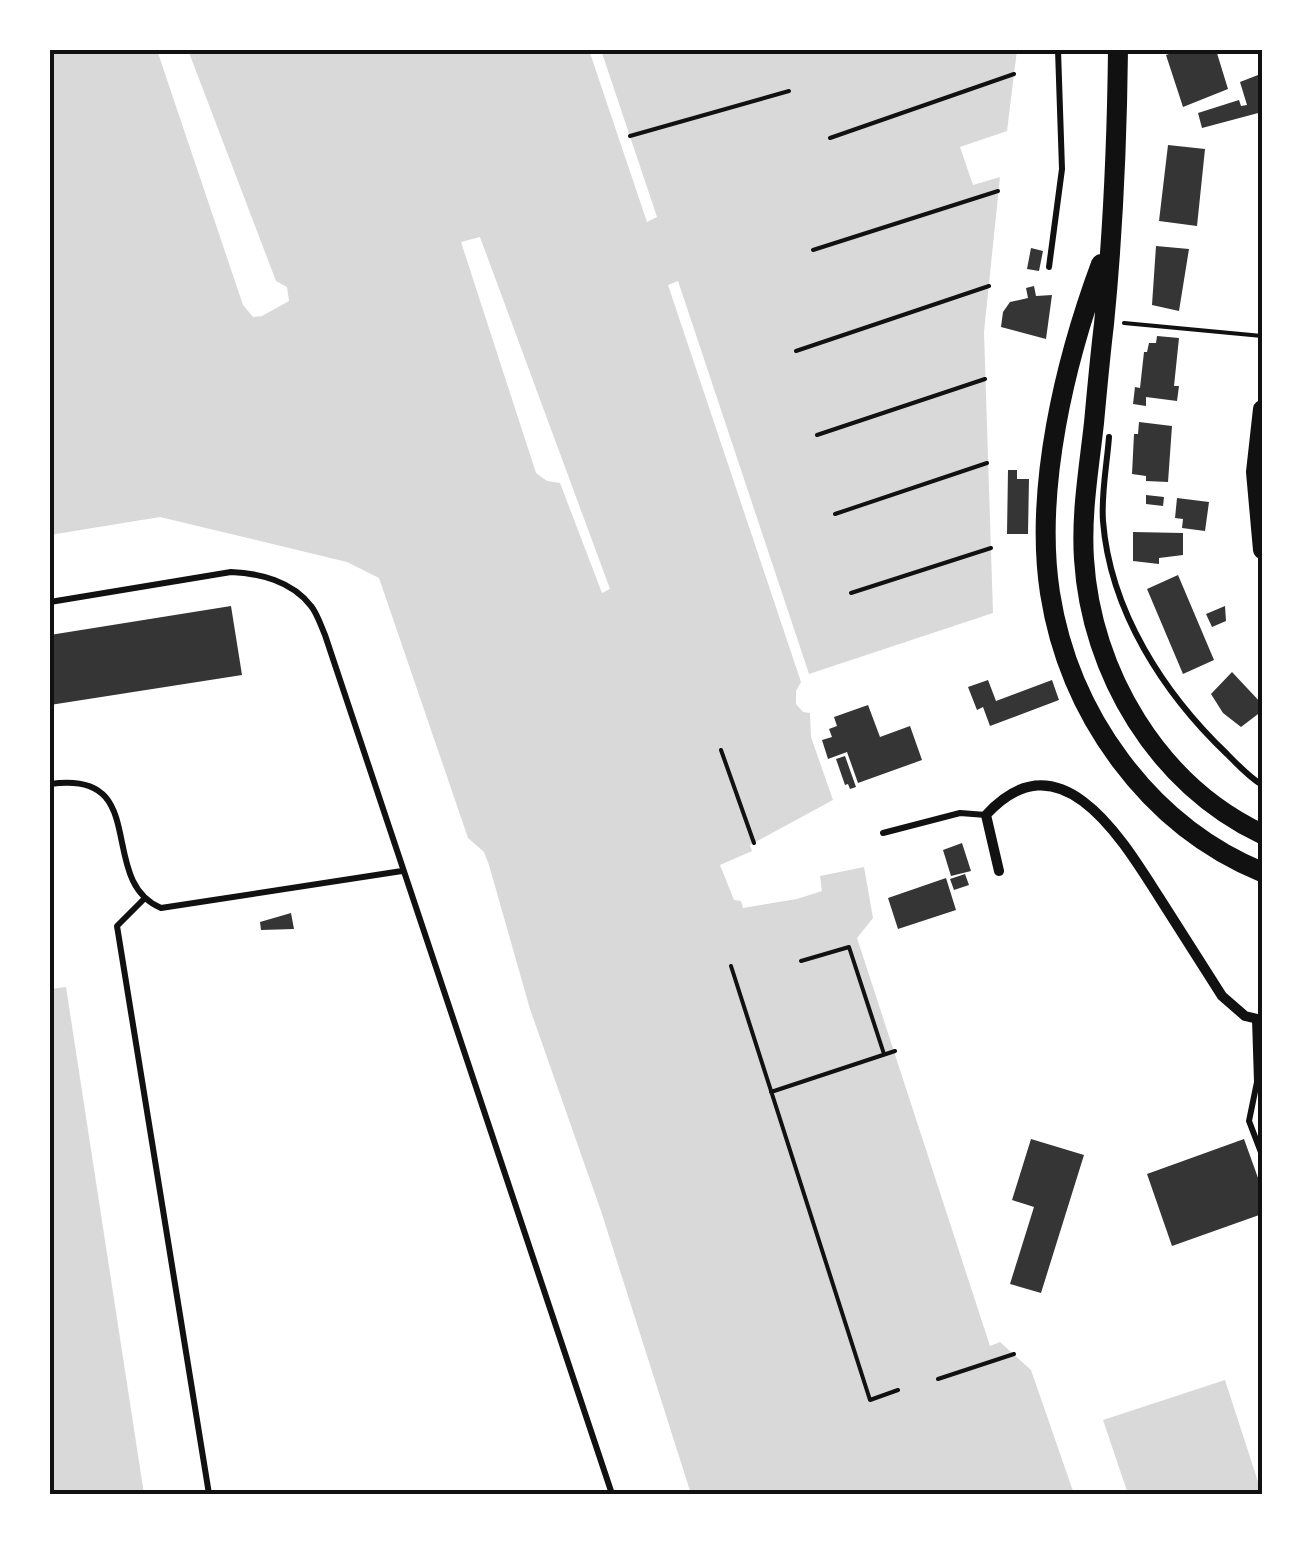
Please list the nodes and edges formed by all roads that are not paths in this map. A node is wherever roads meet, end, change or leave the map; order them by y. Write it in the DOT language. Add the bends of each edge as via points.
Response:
graph roads {
  1 [pos="1058,50"];
  2 [pos="1117,52"];
  3 [pos="1108,244"];
  4 [pos="1049,267"];
  5 [pos="1262,409"];
  6 [pos="1109,436"];
  7 [pos="1262,550"];
  8 [pos="50,602"];
  9 [pos="50,784"];
  10 [pos="1262,784"];
  11 [pos="986,815"];
  12 [pos="883,832"];
  13 [pos="1262,834"];
  14 [pos="402,871"];
  15 [pos="999,871"];
  16 [pos="1262,872"];
  17 [pos="143,900"];
  18 [pos="1258,1020"];
  19 [pos="1262,1155"];
  20 [pos="209,1494"];
  21 [pos="612,1494"];
  1 -- 4 [label="lane" via="1062,169"];
  2 -- 3 [label="main road"];
  3 -- 13 [label="main road" via="1084,494 1087,590 1098,633 1157,752 1205,800"];
  3 -- 16 [label="main road" via="1060,410 1048,515 1050,594 1079,693 1106,742 1183,826"];
  5 -- 7 [label="street" via="1255,472"];
  6 -- 10 [label="lane" via="1103,519 1126,608 1163,684"];
  8 -- 14 [label="lane" via="231,572 284,584 310,605 325,635"];
  9 -- 17 [label="lane" via="96,788 114,808 131,879"];
  11 -- 12 [label="lane" via="960,813"];
  11 -- 15 [label="street"];
  11 -- 18 [label="street" via="1001,798 1041,784 1066,789 1090,806 1117,832 1222,996"];
  14 -- 17 [label="lane" via="161,908"];
  14 -- 21 [label="lane"];
  17 -- 20 [label="lane" via="117,926"];
  18 -- 19 [label="lane" via="1249,1121"];
}
